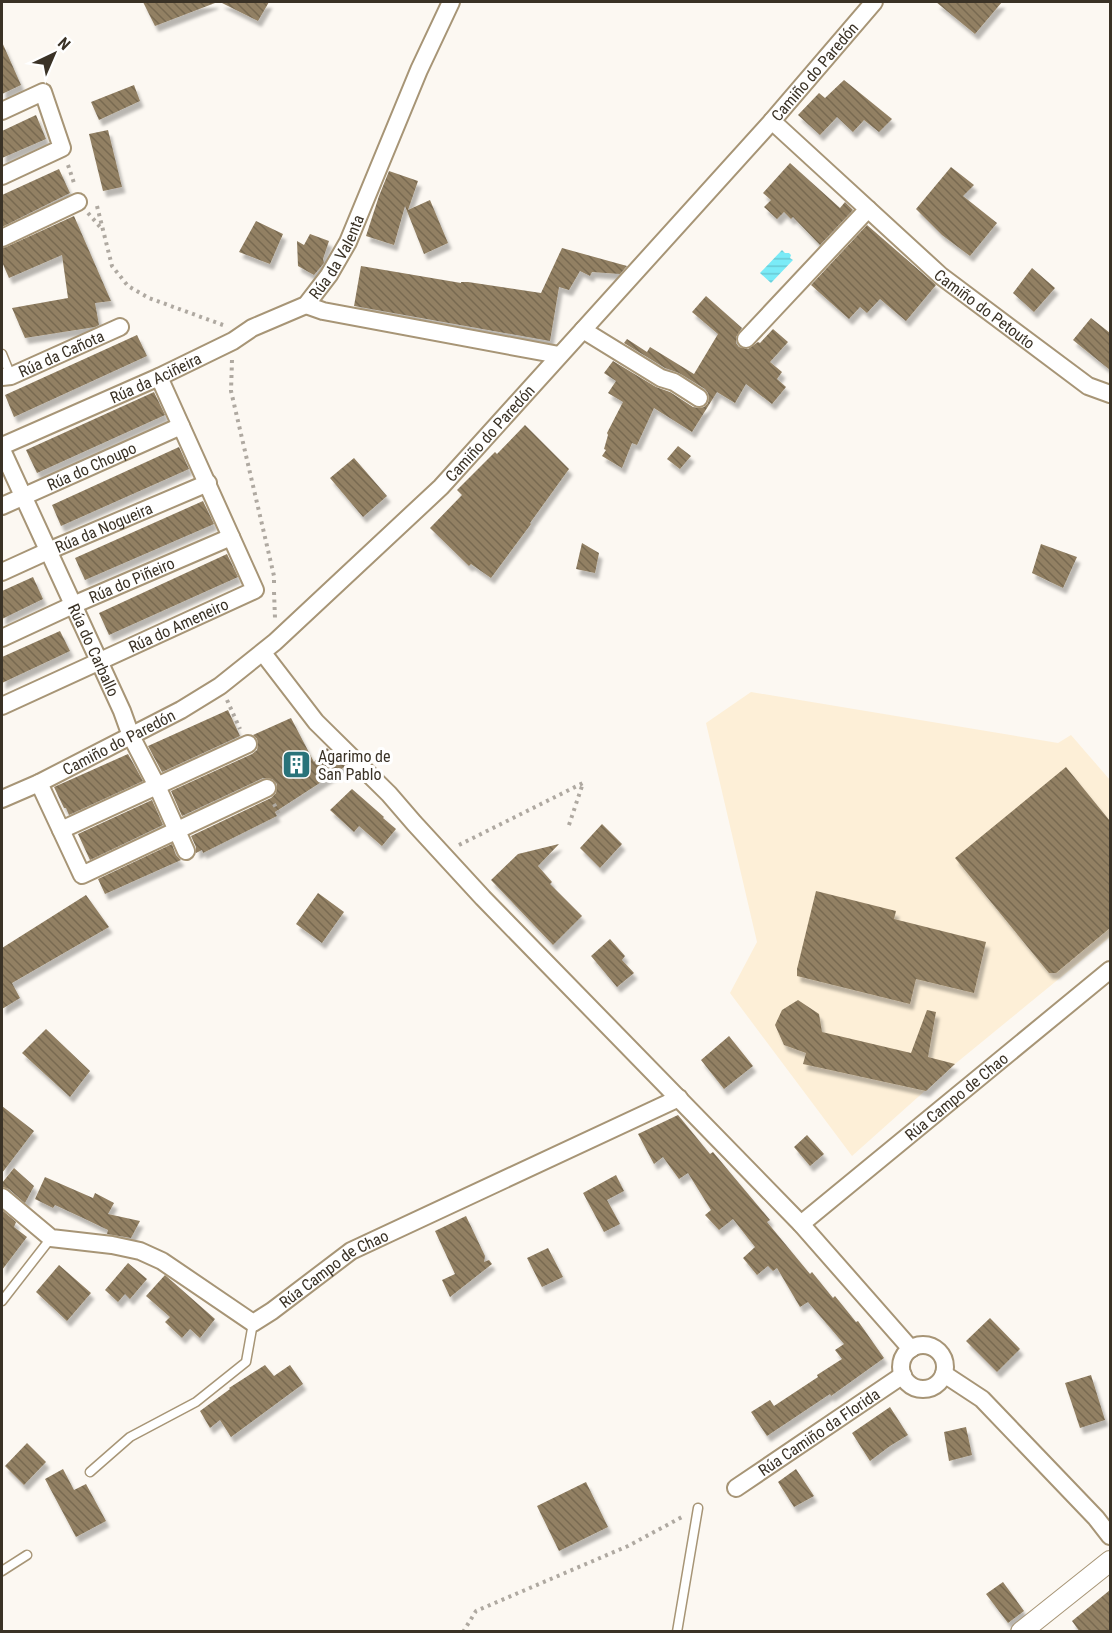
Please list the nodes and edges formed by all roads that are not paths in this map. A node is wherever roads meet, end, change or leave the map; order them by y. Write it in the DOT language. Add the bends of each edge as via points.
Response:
graph roads {
  1 [pos="451,2"];
  2 [pos="874,2"];
  3 [pos="2,111"];
  4 [pos="772,122"];
  5 [pos="2,176"];
  6 [pos="87,201"];
  7 [pos="868,209"];
  8 [pos="2,238"];
  9 [pos="306,305"];
  10 [pos="120,327"];
  11 [pos="583,330"];
  12 [pos="746,339"];
  13 [pos="2,354"];
  14 [pos="560,355"];
  15 [pos="6,376"];
  16 [pos="159,377"];
  17 [pos="1110,394"];
  18 [pos="699,398"];
  19 [pos="181,426"];
  20 [pos="2,448"];
  21 [pos="208,483"];
  22 [pos="23,496"];
  23 [pos="2,506"];
  24 [pos="231,537"];
  25 [pos="48,551"];
  26 [pos="2,572"];
  27 [pos="73,605"];
  28 [pos="2,638"];
  29 [pos="269,648"];
  30 [pos="99,662"];
  31 [pos="2,706"];
  32 [pos="131,736"];
  33 [pos="248,744"];
  34 [pos="39,783"];
  35 [pos="156,786"];
  36 [pos="267,788"];
  37 [pos="2,799"];
  38 [pos="176,829"];
  39 [pos="61,830"];
  40 [pos="186,851"];
  41 [pos="1110,970"];
  42 [pos="679,1098"];
  43 [pos="2,1197"];
  44 [pos="801,1224"];
  45 [pos="51,1238"];
  46 [pos="2,1301"];
  47 [pos="253,1323"];
  48 [pos="911,1349"];
  49 [pos="944,1374"];
  50 [pos="903,1375"];
  51 [pos="90,1472"];
  52 [pos="736,1488"];
  53 [pos="698,1508"];
  54 [pos="1110,1536"];
  55 [pos="27,1555"];
  56 [pos="1110,1561"];
  57 [pos="2,1570"];
  58 [pos="677,1632"];
  59 [pos="1021,1632"];
  1 -- 9 [label="street, Rúa da Valenta" via="348,242"];
  2 -- 4 [label="street, Camiño do Paredón"];
  3 -- 5 [label="street" via="42,92 62,148"];
  4 -- 7 [label="street, Camiño do Petouto"];
  4 -- 11 [label="street, Camiño do Paredón"];
  6 -- 8 [label="street"];
  7 -- 12 [label="street"];
  7 -- 17 [label="street, Camiño do Petouto" via="941,276 1088,386"];
  9 -- 14 [label="street, Rúa da Valenta"];
  9 -- 16 [label="street, Rúa da Aciñeira" via="252,328"];
  10 -- 15 [label="street, Rúa da Cañota"];
  11 -- 14 [label="street, Camiño do Paredón"];
  11 -- 18 [label="street"];
  13 -- 15 [label="lane"];
  14 -- 29 [label="street, Camiño do Paredón" via="441,487"];
  16 -- 19 [label="street"];
  16 -- 20 [label="street, Rúa da Aciñeira"];
  19 -- 21 [label="street"];
  19 -- 22 [label="street, Rúa do Choupo"];
  20 -- 22 [label="street, Rúa do Carballo"];
  21 -- 24 [label="street"];
  21 -- 25 [label="street, Rúa da Nogueira"];
  22 -- 23 [label="street, Rúa do Choupo"];
  22 -- 25 [label="street, Rúa do Carballo"];
  24 -- 27 [label="street, Rúa do Piñeiro"];
  24 -- 30 [label="street, Rúa do Ameneiro" via="255,590"];
  25 -- 26 [label="street, Rúa da Nogueira"];
  25 -- 27 [label="street, Rúa do Carballo"];
  27 -- 28 [label="street, Rúa do Piñeiro"];
  27 -- 30 [label="street, Rúa do Carballo"];
  29 -- 32 [label="street, Camiño do Paredón" via="220,686"];
  29 -- 42 [label="street" via="316,722"];
  30 -- 31 [label="street, Rúa do Ameneiro"];
  30 -- 32 [label="street, Rúa do Carballo"];
  32 -- 34 [label="street, Camiño do Paredón"];
  32 -- 35 [label="street, Rúa do Carballo"];
  33 -- 35 [label="street"];
  34 -- 37 [label="street, Camiño do Paredón"];
  34 -- 39 [label="street"];
  35 -- 38 [label="street, Rúa do Carballo"];
  35 -- 39 [label="street"];
  36 -- 38 [label="street"];
  38 -- 39 [label="street" via="82,875"];
  38 -- 40 [label="street, Rúa do Carballo"];
  41 -- 44 [label="street, Rúa Campo de Chao"];
  42 -- 44 [label="street"];
  42 -- 47 [label="street, Rúa Campo de Chao" via="351,1251"];
  43 -- 45 [label="street"];
  44 -- 48 [label="street"];
  45 -- 46 [label="lane"];
  45 -- 47 [label="street" via="140,1251 162,1261"];
  47 -- 51 [label="lane" via="246,1362 196,1402 130,1437"];
  48 -- 49 [label="street" via="923,1345 936,1349 944,1360"];
  48 -- 50 [label="street" via="902,1361"];
  49 -- 50 [label="street" via="937,1384 924,1389 912,1385"];
  49 -- 54 [label="street" via="982,1399"];
  50 -- 52 [label="street, Rúa Camiño da Florida"];
  53 -- 58 [label="lane"];
  55 -- 57 [label="lane"];
  56 -- 59 [label="street"];
}
